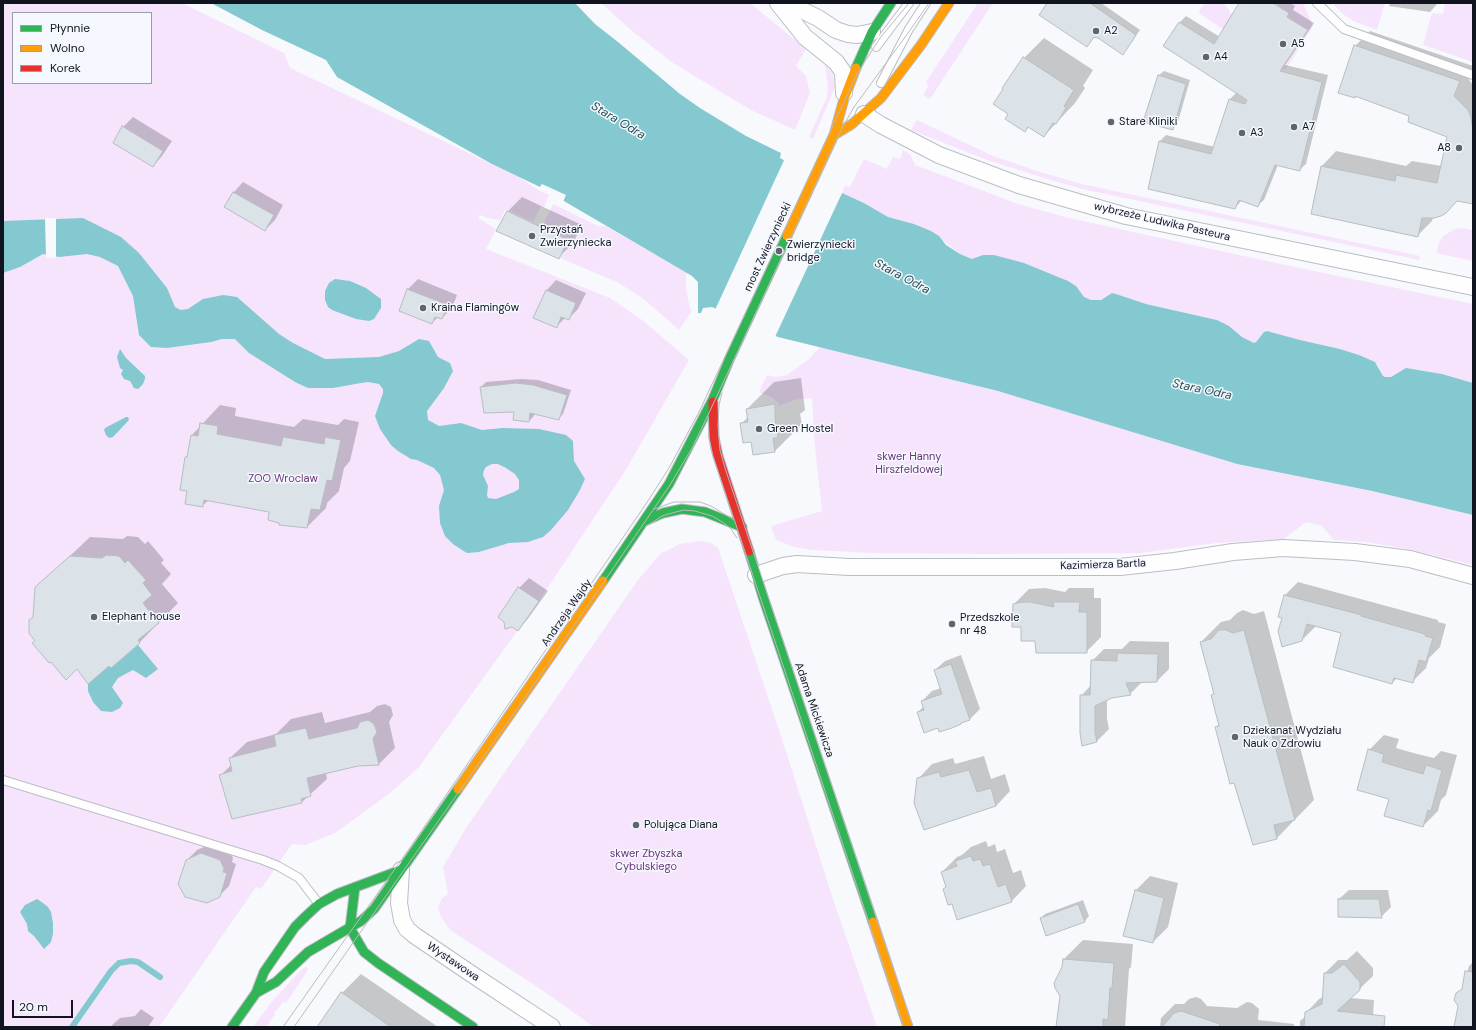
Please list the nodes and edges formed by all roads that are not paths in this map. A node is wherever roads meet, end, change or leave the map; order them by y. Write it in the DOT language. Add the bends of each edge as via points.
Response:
graph roads {
  1 [pos="778,3"];
  2 [pos="788,3"];
  3 [pos="891,3"];
  4 [pos="909,3"];
  5 [pos="926,3"];
  6 [pos="949,3"];
  7 [pos="1317,3"];
  8 [pos="872,32"];
  9 [pos="1473,75"];
  10 [pos="844,99"];
  11 [pos="864,114"];
  12 [pos="834,135"];
  13 [pos="1473,288"];
  14 [pos="730,358"];
  15 [pos="713,399"];
  16 [pos="644,521"];
  17 [pos="742,527"];
  18 [pos="756,575"];
  19 [pos="1473,576"];
  20 [pos="3,780"];
  21 [pos="401,870"];
  22 [pos="355,887"];
  23 [pos="319,904"];
  24 [pos="350,928"];
  25 [pos="256,993"];
  26 [pos="232,1027"];
  27 [pos="473,1027"];
  28 [pos="552,1027"];
  29 [pos="908,1027"];
  1 -- 10 [label="street" via="805,37 836,62 843,72"];
  2 -- 8 [label="street" via="836,30 858,35"];
  3 -- 8 [label="main road, most Zwierzyniecki"];
  4 -- 10 [label="lane" via="880,40"];
  5 -- 11 [label="lane" via="909,29"];
  6 -- 11 [label="main road" via="896,79"];
  7 -- 9 [label="lane" via="1344,29"];
  8 -- 10 [label="main road, most Zwierzyniecki"];
  10 -- 12 [label="main road, most Zwierzyniecki"];
  11 -- 12 [label="main road"];
  11 -- 13 [label="street, wybrzeże Ludwika Pasteura" via="939,155 1019,185 1111,212"];
  12 -- 14 [label="main road, most Zwierzyniecki"];
  14 -- 15 [label="main road, Andrzeja Wajdy"];
  15 -- 16 [label="main road, Andrzeja Wajdy" via="680,464"];
  15 -- 17 [label="main road, Adama Mickiewicza" via="714,437 718,456"];
  16 -- 17 [label="main road" via="682,509 705,512"];
  16 -- 21 [label="main road, Andrzeja Wajdy"];
  17 -- 18 [label="main road, Adama Mickiewicza"];
  18 -- 19 [label="street, Kazimierza Bartla" via="797,564 1120,567 1283,548 1355,552 1410,560"];
  18 -- 29 [label="main road, Adama Mickiewicza"];
  20 -- 23 [label="lane" via="263,860 299,878"];
  21 -- 22 [label="main road"];
  21 -- 24 [label="main road, Andrzeja Wajdy" via="374,909"];
  21 -- 28 [label="street, Wystawowa" via="399,903 402,920 407,929"];
  22 -- 23 [label="main road"];
  22 -- 24 [label="main road"];
  23 -- 25 [label="main road" via="289,935 264,972"];
  24 -- 25 [label="main road, Andrzeja Wajdy" via="308,952 276,982"];
  24 -- 27 [label="main road" via="367,955"];
  25 -- 26 [label="main road"];
}
